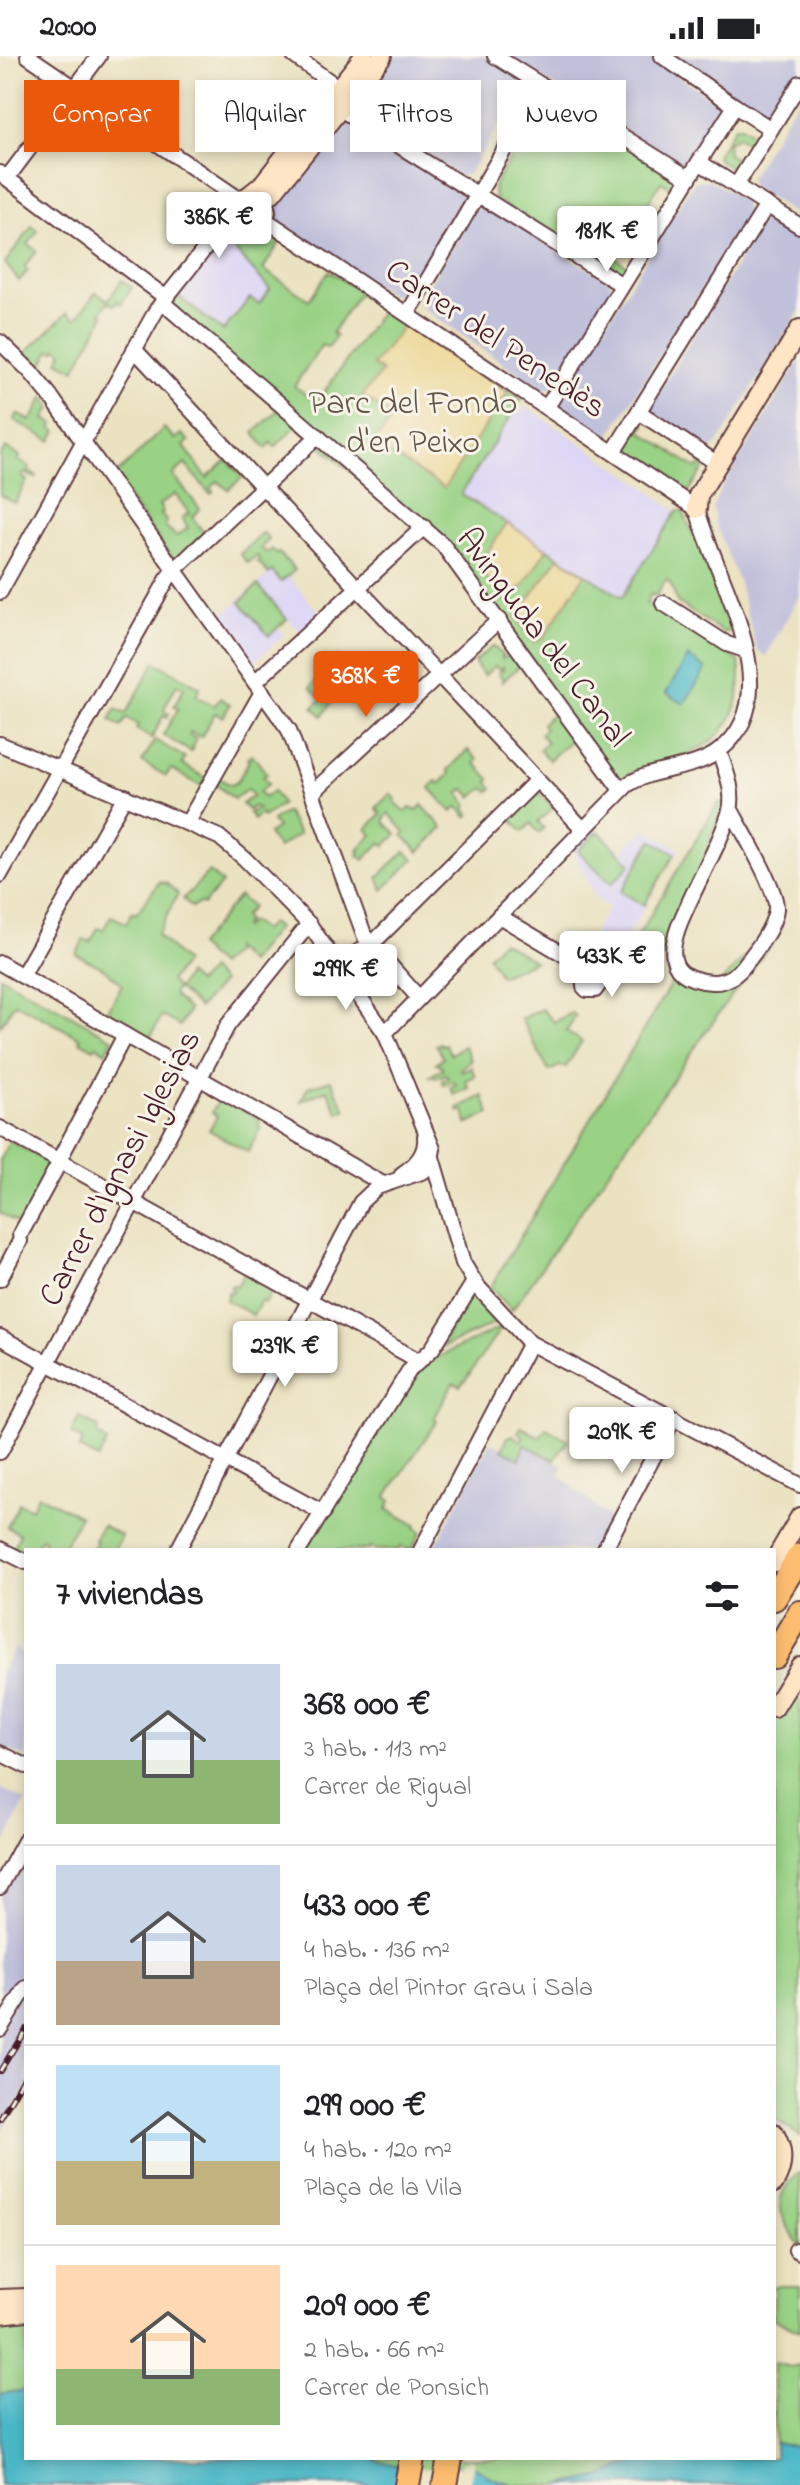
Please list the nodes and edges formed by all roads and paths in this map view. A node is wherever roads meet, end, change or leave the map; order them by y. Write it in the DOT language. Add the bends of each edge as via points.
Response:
graph roads {
  1 [pos="28,56"];
  2 [pos="99,56"];
  3 [pos="294,56"];
  4 [pos="364,56"];
  5 [pos="382,56"];
  6 [pos="495,56"];
  7 [pos="662,56"];
  8 [pos="63,80"];
  9 [pos="81,80"];
  10 [pos="533,80"];
  11 [pos="800,83"];
  12 [pos="339,99"];
  13 [pos="735,106"];
  14 [pos="771,129"];
  15 [pos="626,138"];
  16 [pos="24,151"];
  17 [pos="168,152"];
  18 [pos="503,152"];
  19 [pos="699,162"];
  20 [pos="4,176"];
  21 [pos="689,178"];
  22 [pos="736,186"];
  23 [pos="478,194"];
  24 [pos="243,204"];
  25 [pos="767,205"];
  26 [pos="264,212"];
  27 [pos="800,226"];
  28 [pos="622,285"];
  29 [pos="164,299"];
  30 [pos="408,313"];
  31 [pos="800,329"];
  32 [pos="4,346"];
  33 [pos="134,349"];
  34 [pos="0,364"];
  35 [pos="547,407"];
  36 [pos="639,412"];
  37 [pos="318,436"];
  38 [pos="83,442"];
  39 [pos="614,451"];
  40 [pos="718,464"];
  41 [pos="263,487"];
  42 [pos="697,509"];
  43 [pos="424,527"];
  44 [pos="175,570"];
  45 [pos="358,589"];
  46 [pos="0,592"];
  47 [pos="663,603"];
  48 [pos="499,620"];
  49 [pos="745,650"];
  50 [pos="440,676"];
  51 [pos="258,687"];
  52 [pos="0,744"];
  53 [pos="719,751"];
  54 [pos="61,768"];
  55 [pos="537,780"];
  56 [pos="621,790"];
  57 [pos="313,792"];
  58 [pos="125,796"];
  59 [pos="731,810"];
  60 [pos="188,822"];
  61 [pos="583,829"];
  62 [pos="0,875"];
  63 [pos="499,916"];
  64 [pos="309,924"];
  65 [pos="368,943"];
  66 [pos="0,963"];
  67 [pos="338,966"];
  68 [pos="590,970"];
  69 [pos="22,976"];
  70 [pos="420,995"];
  71 [pos="385,1033"];
  72 [pos="125,1035"];
  73 [pos="200,1077"];
  74 [pos="2,1134"];
  75 [pos="425,1136"];
  76 [pos="433,1158"];
  77 [pos="58,1163"];
  78 [pos="418,1173"];
  79 [pos="439,1175"];
  80 [pos="388,1181"];
  81 [pos="133,1202"];
  82 [pos="0,1279"];
  83 [pos="475,1284"];
  84 [pos="309,1301"];
  85 [pos="0,1337"];
  86 [pos="530,1343"];
  87 [pos="415,1363"];
  88 [pos="48,1364"];
  89 [pos="674,1418"];
  90 [pos="0,1452"];
  91 [pos="226,1459"];
  92 [pos="800,1485"];
  93 [pos="323,1513"];
  94 [pos="800,1517"];
  95 [pos="179,1548"];
  96 [pos="300,1548"];
  97 [pos="422,1548"];
  98 [pos="605,1548"];
  99 [pos="0,1549"];
  100 [pos="800,1556"];
  101 [pos="776,1559"];
  102 [pos="24,1561"];
  103 [pos="776,1595"];
  104 [pos="800,1613"];
  105 [pos="800,1635"];
  106 [pos="776,1653"];
  107 [pos="800,1666"];
  108 [pos="776,1675"];
  109 [pos="776,1705"];
  110 [pos="0,1753"];
  111 [pos="24,1765"];
  112 [pos="24,1843"];
  113 [pos="0,1887"];
  114 [pos="24,1991"];
  115 [pos="0,2029"];
  116 [pos="776,2136"];
  117 [pos="800,2146"];
  118 [pos="800,2164"];
  119 [pos="776,2180"];
  120 [pos="24,2298"];
  121 [pos="0,2299"];
  122 [pos="24,2311"];
  123 [pos="0,2314"];
  124 [pos="412,2460"];
  125 [pos="422,2460"];
  126 [pos="450,2460"];
  127 [pos="407,2485"];
  128 [pos="418,2485"];
  129 [pos="445,2485"];
  1 -- 8 [label="street"];
  2 -- 9 [label="street"];
  3 -- 12 [label="street"];
  4 -- 12 [label="street"];
  5 -- 12 [label="street"];
  6 -- 10 [label="street"];
  7 -- 13 [label="street"];
  11 -- 14 [label="street"];
  12 -- 23 [label="street"];
  12 -- 24 [label="street"];
  12 -- 26 [label="street"];
  13 -- 14 [label="street"];
  13 -- 19 [label="street"];
  14 -- 22 [label="street"];
  15 -- 21 [label="street"];
  16 -- 20 [label="street"];
  17 -- 24 [label="street"];
  18 -- 23 [label="street"];
  19 -- 21 [label="street"];
  19 -- 22 [label="street"];
  20 -- 29 [label="street, Avinguda del Canal"];
  21 -- 28 [label="street"];
  22 -- 25 [label="street"];
  23 -- 28 [label="street"];
  23 -- 30 [label="street"];
  24 -- 26 [label="street" via="258,196"];
  24 -- 29 [label="street"];
  25 -- 27 [label="street"];
  25 -- 36 [label="street"];
  26 -- 30 [label="street, Carrer del Penedès"];
  28 -- 35 [label="street"];
  29 -- 33 [label="street"];
  29 -- 37 [label="street, Avinguda del Canal"];
  30 -- 35 [label="street, Carrer del Penedès"];
  31 -- 40 [label="street"];
  32 -- 34 [label="street"];
  32 -- 38 [label="street" via="30,371"];
  33 -- 38 [label="street"];
  33 -- 41 [label="street"];
  35 -- 39 [label="street, Carrer del Penedès"];
  36 -- 39 [label="street"];
  36 -- 40 [label="street, Carrer del Penedès"];
  37 -- 41 [label="street"];
  37 -- 43 [label="street, Avinguda del Canal"];
  38 -- 44 [label="street"];
  38 -- 46 [label="street"];
  39 -- 42 [label="street, Carrer del Penedès"];
  40 -- 42 [label="street" via="698,496"];
  41 -- 44 [label="street"];
  41 -- 45 [label="street"];
  42 -- 49 [label="street"];
  43 -- 45 [label="street"];
  43 -- 48 [label="street, Avinguda del Canal"];
  44 -- 51 [label="street"];
  44 -- 54 [label="street"];
  45 -- 50 [label="street"];
  45 -- 51 [label="street"];
  47 -- 49 [label="street"];
  48 -- 50 [label="street"];
  48 -- 56 [label="street, Avinguda del Canal"];
  49 -- 53 [label="street" via="750,699 736,731"];
  50 -- 55 [label="street"];
  50 -- 57 [label="street"];
  51 -- 57 [label="street" via="293,738"];
  51 -- 60 [label="street"];
  52 -- 54 [label="street"];
  53 -- 56 [label="street"];
  53 -- 59 [label="street"];
  54 -- 58 [label="street"];
  54 -- 62 [label="street"];
  55 -- 61 [label="street"];
  55 -- 65 [label="street"];
  56 -- 61 [label="street"];
  57 -- 65 [label="street"];
  58 -- 60 [label="street"];
  58 -- 69 [label="street"];
  59 -- 59 [label="street" via="676,929 676,962 701,981 727,980 738,973 776,911 774,895"];
  60 -- 64 [label="street" via="219,837"];
  61 -- 63 [label="street"];
  63 -- 68 [label="street"];
  63 -- 70 [label="street"];
  64 -- 67 [label="street"];
  64 -- 73 [label="street, Carrer d'Ignasi Iglesias" via="228,1025"];
  65 -- 67 [label="street"];
  65 -- 70 [label="street"];
  66 -- 69 [label="street"];
  67 -- 71 [label="street"];
  69 -- 72 [label="street"];
  70 -- 71 [label="street"];
  71 -- 75 [label="street"];
  72 -- 73 [label="street"];
  72 -- 77 [label="street"];
  73 -- 80 [label="street"];
  73 -- 81 [label="street, Carrer d'Ignasi Iglesias"];
  74 -- 77 [label="street"];
  75 -- 76 [label="street"];
  75 -- 80 [label="street" via="418,1160"];
  76 -- 78 [label="street"];
  76 -- 79 [label="street"];
  77 -- 81 [label="street"];
  77 -- 82 [label="street"];
  78 -- 79 [label="street" via="431,1170"];
  78 -- 80 [label="street"];
  79 -- 83 [label="street" via="455,1240"];
  80 -- 84 [label="street" via="361,1202"];
  81 -- 84 [label="street"];
  81 -- 88 [label="street, Carrer d'Ignasi Iglesias"];
  83 -- 86 [label="street"];
  83 -- 87 [label="street" via="432,1349"];
  84 -- 87 [label="street"];
  84 -- 91 [label="street"];
  85 -- 88 [label="street"];
  86 -- 89 [label="street"];
  86 -- 97 [label="street"];
  87 -- 93 [label="street"];
  88 -- 90 [label="street, Carrer d'Ignasi Iglesias"];
  88 -- 91 [label="street"];
  89 -- 92 [label="street"];
  89 -- 98 [label="street"];
  91 -- 93 [label="street"];
  91 -- 95 [label="street"];
  93 -- 96 [label="street"];
  94 -- 101 [label="street"];
  99 -- 102 [label="street"];
  100 -- 103 [label="highway"];
  104 -- 106 [label="highway"];
  105 -- 108 [label="highway"];
  107 -- 109 [label="street"];
  110 -- 111 [label="street"];
  112 -- 113 [label="street"];
  114 -- 115 [label="street"];
  116 -- 117 [label="street"];
  116 -- 119 [label="street" via="782,2158"];
  118 -- 119 [label="street"];
  120 -- 121 [label="street"];
  122 -- 123 [label="street"];
  124 -- 127 [label="highway"];
  125 -- 128 [label="highway"];
  126 -- 129 [label="highway"];
}
